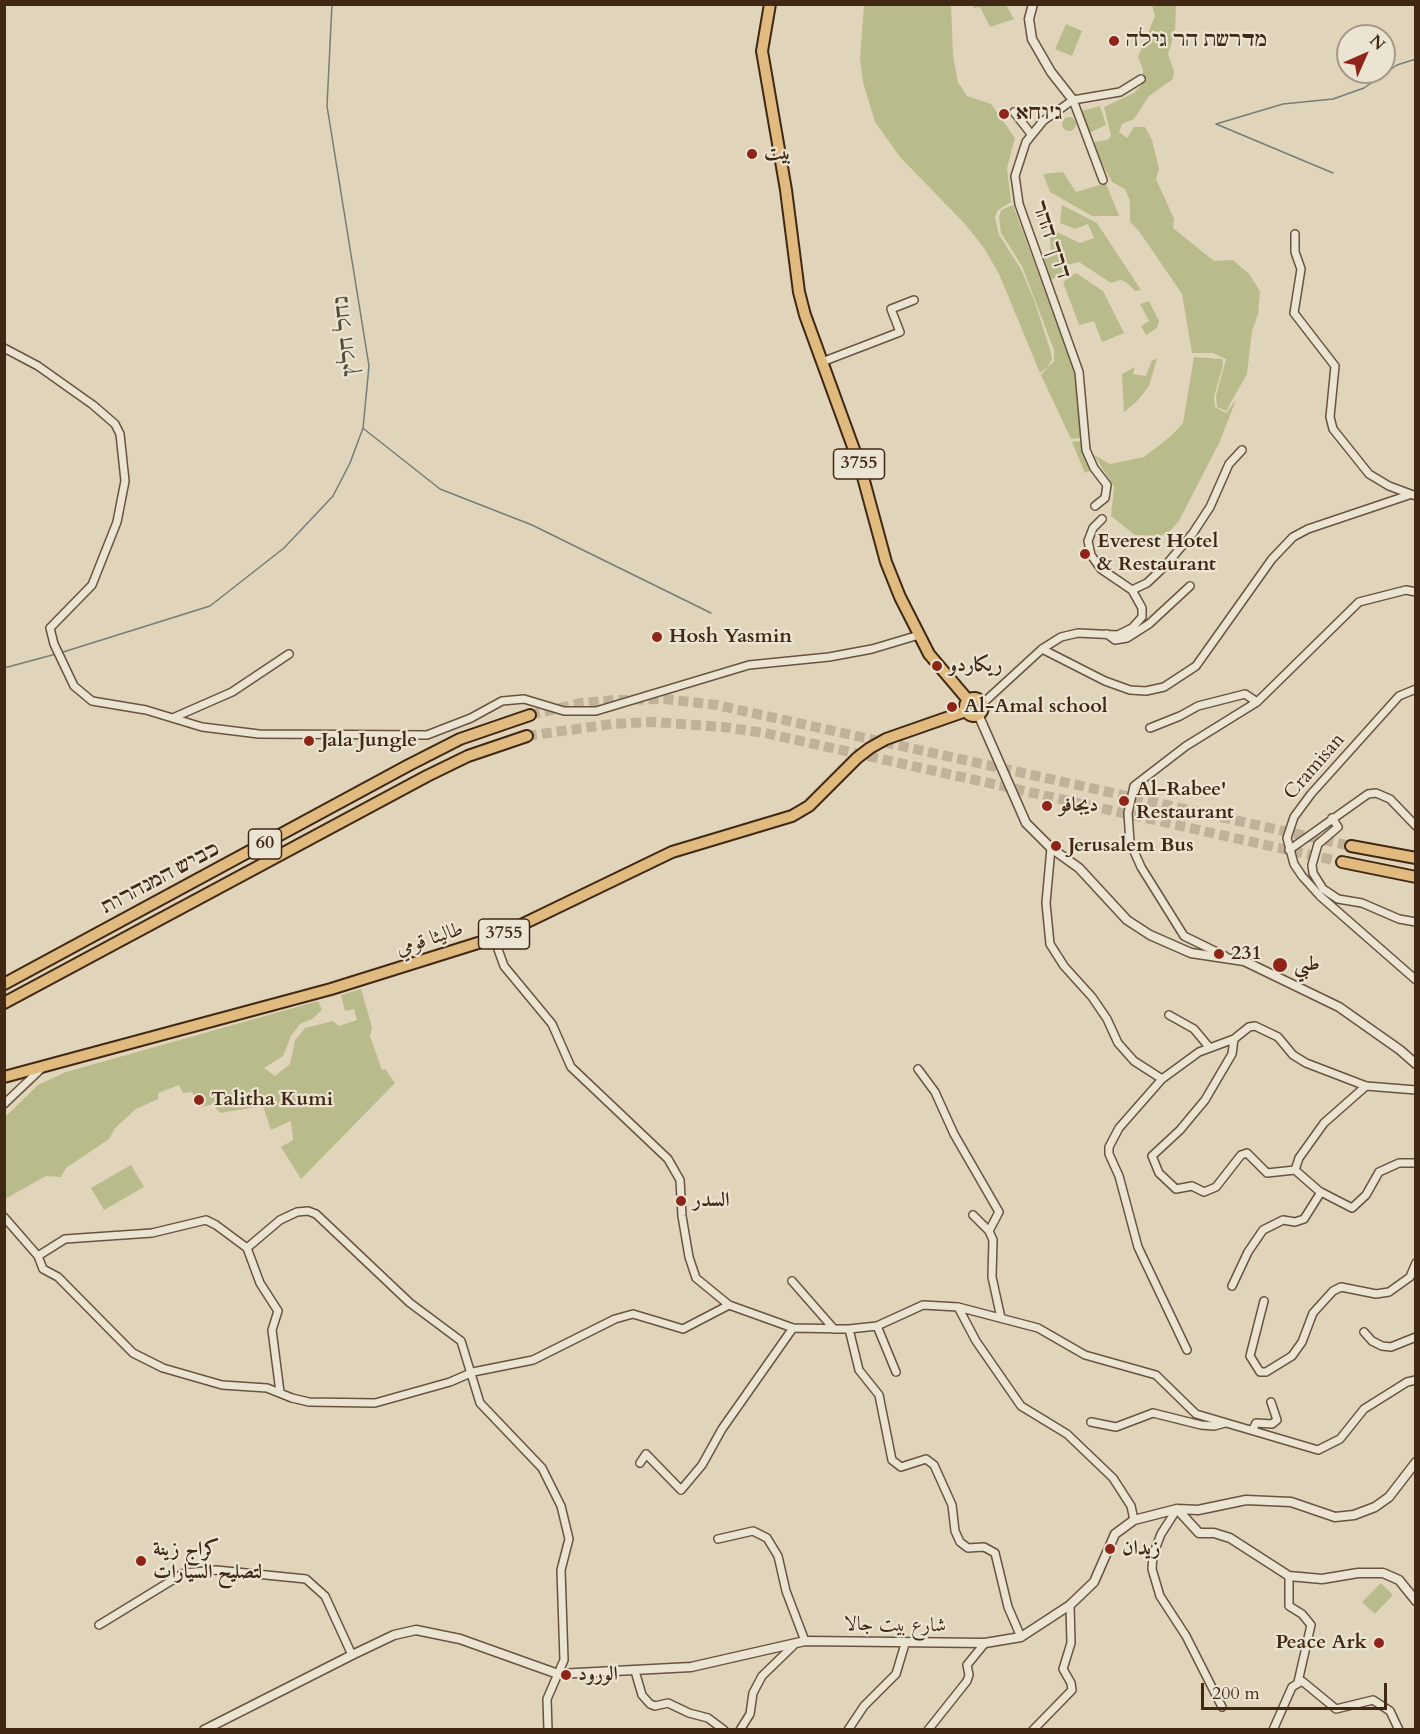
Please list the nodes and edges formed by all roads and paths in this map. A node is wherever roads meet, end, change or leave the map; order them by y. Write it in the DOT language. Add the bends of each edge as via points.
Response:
graph roads {
  1 [pos="770,4"];
  2 [pos="1033,4"];
  3 [pos="1141,79"];
  4 [pos="1073,100"];
  5 [pos="1014,112"];
  6 [pos="1031,135"];
  7 [pos="1103,180"];
  8 [pos="1294,234"];
  9 [pos="914,300"];
  10 [pos="4,348"];
  11 [pos="822,362"];
  12 [pos="1242,450"];
  13 [pos="1412,496"];
  14 [pos="1095,506"];
  15 [pos="1102,519"];
  16 [pos="1190,586"];
  17 [pos="1132,590"];
  18 [pos="1416,592"];
  19 [pos="1105,633"];
  20 [pos="919,635"];
  21 [pos="1042,650"];
  22 [pos="290,654"];
  23 [pos="1416,688"];
  24 [pos="1257,702"];
  25 [pos="967,706"];
  26 [pos="980,709"];
  27 [pos="530,715"];
  28 [pos="175,717"];
  29 [pos="1150,728"];
  30 [pos="527,736"];
  31 [pos="1332,818"];
  32 [pos="1416,826"];
  33 [pos="1351,846"];
  34 [pos="1051,848"];
  35 [pos="1289,850"];
  36 [pos="1416,858"];
  37 [pos="1341,862"];
  38 [pos="1416,878"];
  39 [pos="1416,922"];
  40 [pos="494,938"];
  41 [pos="1227,957"];
  42 [pos="1416,980"];
  43 [pos="4,984"];
  44 [pos="4,1003"];
  45 [pos="1169,1015"];
  46 [pos="1234,1039"];
  47 [pos="1209,1047"];
  48 [pos="46,1064"];
  49 [pos="1416,1064"];
  50 [pos="918,1070"];
  51 [pos="4,1077"];
  52 [pos="1162,1079"];
  53 [pos="1366,1086"];
  54 [pos="1416,1090"];
  55 [pos="4,1104"];
  56 [pos="1416,1163"];
  57 [pos="1295,1170"];
  58 [pos="1321,1192"];
  59 [pos="973,1215"];
  60 [pos="4,1217"];
  61 [pos="989,1231"];
  62 [pos="247,1248"];
  63 [pos="38,1256"];
  64 [pos="1416,1263"];
  65 [pos="792,1281"];
  66 [pos="1232,1286"];
  67 [pos="1264,1301"];
  68 [pos="729,1305"];
  69 [pos="958,1307"];
  70 [pos="1001,1318"];
  71 [pos="877,1326"];
  72 [pos="793,1328"];
  73 [pos="834,1329"];
  74 [pos="849,1329"];
  75 [pos="1364,1332"];
  76 [pos="1416,1337"];
  77 [pos="1187,1350"];
  78 [pos="473,1372"];
  79 [pos="896,1372"];
  80 [pos="1416,1380"];
  81 [pos="280,1392"];
  82 [pos="1271,1402"];
  83 [pos="1091,1422"];
  84 [pos="1227,1423"];
  85 [pos="1253,1429"];
  86 [pos="640,1463"];
  87 [pos="1415,1466"];
  88 [pos="1178,1509"];
  89 [pos="1134,1520"];
  90 [pos="718,1539"];
  91 [pos="1289,1576"];
  92 [pos="1416,1601"];
  93 [pos="1070,1605"];
  94 [pos="99,1625"];
  95 [pos="1020,1637"];
  96 [pos="800,1643"];
  97 [pos="985,1643"];
  98 [pos="905,1644"];
  99 [pos="352,1655"];
  100 [pos="635,1671"];
  101 [pos="558,1674"];
  102 [pos="1298,1682"];
  103 [pos="1222,1707"];
  104 [pos="204,1730"];
  105 [pos="548,1730"];
  106 [pos="724,1730"];
  107 [pos="740,1730"];
  108 [pos="848,1730"];
  109 [pos="928,1730"];
  110 [pos="1033,1730"];
  111 [pos="1273,1730"];
  112 [pos="1399,1730"];
  1 -- 11 [label="main road, 3755" via="762,51 768,96 786,190 799,292"];
  2 -- 4 [label="street" via="1029,19 1032,39"];
  3 -- 4 [label="street" via="1120,92"];
  4 -- 6 [label="street, דרך ההר" via="1043,121"];
  4 -- 7 [label="street"];
  5 -- 6 [label="street"];
  6 -- 14 [label="street, דרך ההר" via="1016,165 1015,189 1082,385 1086,450 1107,485 1106,498"];
  8 -- 13 [label="street" via="1301,269 1294,313 1335,366 1330,417 1333,429 1369,474"];
  9 -- 11 [label="street" via="891,309 900,332"];
  10 -- 28 [label="street" via="38,366 93,405 115,424 120,434 124,481 117,522 92,585 50,628 66,671 74,686 92,701"];
  11 -- 20 [label="main road, 3755" via="860,466 886,562"];
  12 -- 17 [label="street" via="1229,464 1210,507 1193,532 1165,566 1147,583"];
  13 -- 21 [label="street" via="1293,537 1272,559 1196,666 1164,687 1130,690"];
  15 -- 17 [label="street" via="1088,541 1091,555 1101,568"];
  16 -- 19 [label="street" via="1149,624 1127,638 1115,640"];
  17 -- 19 [label="street" via="1142,608 1142,617 1118,635"];
  18 -- 24 [label="street" via="1406,590 1359,602"];
  19 -- 21 [label="street" via="1060,637"];
  20 -- 25 [label="main road, 3755"];
  20 -- 28 [label="street" via="813,660 749,664 596,711 564,711 524,699 502,701 433,735 280,736 202,727"];
  21 -- 26 [label="street"];
  22 -- 28 [label="street" via="232,692"];
  23 -- 35 [label="street, Cramisan" via="1399,696 1311,794 1288,830"];
  24 -- 29 [label="street" via="1245,694 1198,706"];
  24 -- 41 [label="street" via="1186,746 1134,786 1128,813 1130,842 1168,914 1184,936"];
  25 -- 26 [label="main road" via="970,715"];
  25 -- 26 [label="main road" via="976,698"];
  25 -- 40 [label="main road, طاليثا قومي / 3755" via="870,748 809,806 792,816 672,852"];
  26 -- 34 [label="street" via="1026,823"];
  27 -- 43 [label="main road, כביש המנהרות / 60" via="460,739 409,765"];
  30 -- 44 [label="main road, כביש המנהרות / 60" via="468,756 427,776"];
  31 -- 32 [label="street" via="1359,798 1376,793 1397,804"];
  31 -- 35 [label="street"];
  31 -- 39 [label="street" via="1338,827 1318,844 1312,865 1323,889 1338,899"];
  33 -- 36 [label="main road"];
  34 -- 41 [label="street" via="1079,868 1127,920 1150,935 1191,953"];
  34 -- 52 [label="street" via="1046,903 1050,944 1102,1012 1118,1043 1134,1061"];
  35 -- 42 [label="street" via="1302,876 1320,896"];
  37 -- 38 [label="main road"];
  40 -- 48 [label="main road, طاليثا قومي / 3755" via="331,989"];
  40 -- 68 [label="street" via="504,966 552,1024 572,1067 668,1159 680,1180 682,1216 696,1278"];
  41 -- 49 [label="street" via="1244,961 1339,1006"];
  45 -- 47 [label="street" via="1194,1029"];
  46 -- 47 [label="street"];
  46 -- 53 [label="street" via="1255,1026 1278,1037 1306,1063"];
  46 -- 57 [label="street" via="1232,1054 1205,1100 1152,1156 1159,1173 1176,1189 1192,1186 1204,1192 1216,1187 1241,1155 1247,1153 1267,1173"];
  47 -- 52 [label="street"];
  48 -- 51 [label="main road, طاليثا قومي / 3755"];
  48 -- 55 [label="street"];
  50 -- 61 [label="street" via="935,1092 999,1212"];
  52 -- 77 [label="street" via="1119,1128 1109,1154 1138,1247"];
  53 -- 54 [label="street"];
  53 -- 57 [label="street" via="1324,1124 1299,1158"];
  56 -- 58 [label="street" via="1399,1163 1379,1172 1366,1195 1352,1208"];
  57 -- 58 [label="street"];
  58 -- 66 [label="street" via="1304,1219 1283,1220 1263,1230"];
  59 -- 61 [label="street"];
  60 -- 63 [label="street"];
  61 -- 70 [label="street"];
  62 -- 63 [label="street" via="206,1220 152,1233 65,1239"];
  62 -- 78 [label="street" via="280,1220 297,1212 316,1214 410,1303 461,1341"];
  62 -- 81 [label="street" via="260,1283 278,1311 272,1330"];
  63 -- 81 [label="street" via="43,1269 58,1277 133,1353 163,1368 222,1385"];
  64 -- 67 [label="street" via="1410,1277 1389,1292 1376,1294 1341,1287 1333,1292 1313,1313 1292,1356 1260,1372 1250,1356"];
  65 -- 73 [label="street"];
  68 -- 72 [label="street"];
  68 -- 78 [label="street" via="683,1329 633,1314 533,1360"];
  69 -- 70 [label="street"];
  69 -- 71 [label="street" via="923,1305"];
  69 -- 89 [label="street" via="976,1341 1022,1406 1067,1434 1113,1478 1131,1506"];
  70 -- 84 [label="street" via="1038,1328 1085,1355 1156,1375 1196,1414"];
  71 -- 74 [label="street"];
  71 -- 79 [label="street"];
  72 -- 73 [label="street"];
  72 -- 86 [label="street" via="722,1429 702,1465 681,1490 646,1454"];
  73 -- 74 [label="street"];
  74 -- 95 [label="street" via="859,1370 879,1395 892,1460 902,1467 926,1459 934,1465 952,1505 960,1542 968,1548 984,1547 995,1553"];
  75 -- 76 [label="street" via="1372,1341 1391,1347"];
  78 -- 81 [label="street" via="375,1403 309,1402"];
  78 -- 101 [label="street" via="480,1403 542,1468 561,1506 569,1539 561,1570 566,1639"];
  80 -- 85 [label="street" via="1364,1409 1340,1439 1318,1450"];
  82 -- 85 [label="street" via="1277,1420 1272,1424 1256,1423"];
  83 -- 84 [label="street" via="1116,1426 1153,1413 1201,1425"];
  84 -- 85 [label="street"];
  87 -- 88 [label="street, شارع بيت جالا" via="1389,1497 1354,1515 1335,1517 1300,1504 1278,1501 1246,1500 1198,1510"];
  88 -- 89 [label="street, شارع بيت جالا"];
  88 -- 91 [label="street" via="1199,1533 1230,1538"];
  88 -- 103 [label="street" via="1161,1534 1152,1569 1160,1596 1186,1636"];
  89 -- 93 [label="street, شارع بيت جالا" via="1115,1534 1094,1582"];
  90 -- 96 [label="street" via="753,1531 767,1538 778,1556"];
  91 -- 92 [label="street" via="1322,1579 1383,1573 1399,1580"];
  91 -- 102 [label="street" via="1289,1606 1311,1625"];
  93 -- 95 [label="street, شارع بيت جالا"];
  93 -- 110 [label="street" via="1071,1643 1063,1669 1072,1690"];
  94 -- 99 [label="street" via="184,1573 216,1570 306,1579 325,1596"];
  95 -- 97 [label="street, شارع بيت جالا"];
  96 -- 98 [label="street, شارع بيت جالا"];
  96 -- 100 [label="street, شارع بيت جالا" via="691,1667"];
  96 -- 107 [label="street" via="779,1656 762,1676 753,1693 750,1714"];
  97 -- 98 [label="street, شارع بيت جالا"];
  97 -- 109 [label="street" via="967,1665 967,1681"];
  98 -- 108 [label="street" via="896,1674 864,1706"];
  99 -- 101 [label="street" via="394,1635 416,1630 460,1639"];
  99 -- 104 [label="street"];
  100 -- 101 [label="street, شارع بيت جالا"];
  100 -- 106 [label="street" via="642,1695 650,1704 668,1703 708,1718"];
  101 -- 105 [label="street" via="547,1699"];
  102 -- 111 [label="street" via="1292,1687"];
  102 -- 112 [label="street" via="1302,1681 1336,1709 1373,1700 1390,1711"];
}
